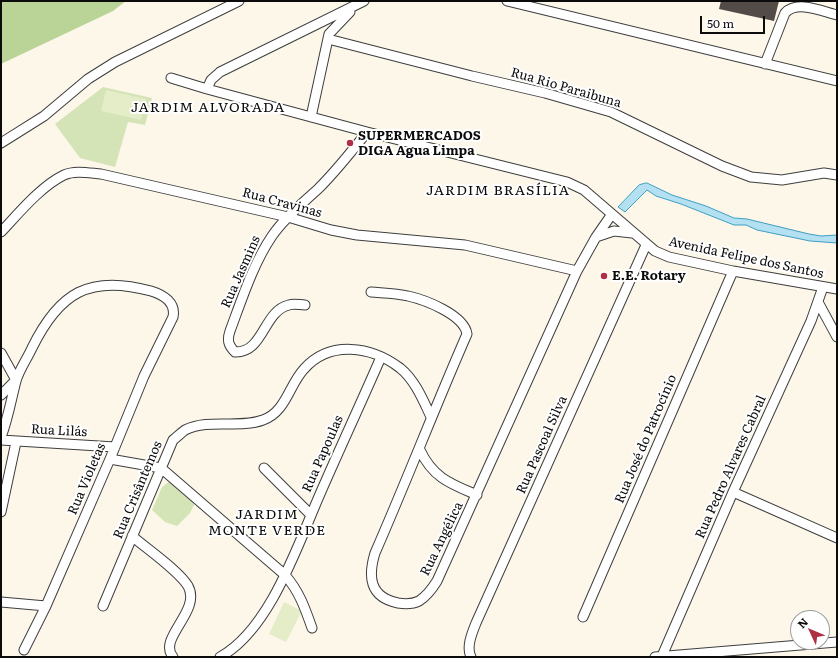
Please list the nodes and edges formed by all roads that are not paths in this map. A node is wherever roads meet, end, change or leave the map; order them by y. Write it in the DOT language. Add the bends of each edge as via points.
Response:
graph roads {
  1 [pos="239,1"];
  2 [pos="507,1"];
  3 [pos="361,3"];
  4 [pos="837,15"];
  5 [pos="308,28"];
  6 [pos="329,36"];
  7 [pos="764,64"];
  8 [pos="171,78"];
  9 [pos="837,81"];
  10 [pos="207,89"];
  11 [pos="311,117"];
  12 [pos="367,132"];
  13 [pos="1,143"];
  14 [pos="837,176"];
  15 [pos="612,214"];
  16 [pos="288,216"];
  17 [pos="1,232"];
  18 [pos="633,233"];
  19 [pos="596,237"];
  20 [pos="646,245"];
  21 [pos="577,271"];
  22 [pos="733,271"];
  23 [pos="823,287"];
  24 [pos="837,289"];
  25 [pos="371,292"];
  26 [pos="818,302"];
  27 [pos="305,305"];
  28 [pos="837,337"];
  29 [pos="1,353"];
  30 [pos="381,357"];
  31 [pos="16,380"];
  32 [pos="1,395"];
  33 [pos="431,416"];
  34 [pos="2,432"];
  35 [pos="1,440"];
  36 [pos="16,442"];
  37 [pos="115,448"];
  38 [pos="420,450"];
  39 [pos="110,458"];
  40 [pos="161,468"];
  41 [pos="264,468"];
  42 [pos="733,492"];
  43 [pos="477,495"];
  44 [pos="1,512"];
  45 [pos="311,515"];
  46 [pos="132,536"];
  47 [pos="837,538"];
  48 [pos="285,575"];
  49 [pos="1,602"];
  50 [pos="46,606"];
  51 [pos="103,606"];
  52 [pos="583,617"];
  53 [pos="312,628"];
  54 [pos="837,642"];
  55 [pos="24,650"];
  56 [pos="733,654"];
  57 [pos="658,656"];
  58 [pos="173,657"];
  59 [pos="220,657"];
  60 [pos="471,657"];
  1 -- 13 [label="street" via="115,62 88,79 44,116"];
  2 -- 7 [label="street"];
  3 -- 5 [label="street"];
  3 -- 6 [label="street"];
  4 -- 7 [label="street" via="798,5 790,7 785,13"];
  5 -- 6 [label="street, Rua Rio Paraibuna" via="323,27"];
  5 -- 10 [label="street" via="220,72 211,80"];
  6 -- 11 [label="street"];
  6 -- 14 [label="street, Rua Rio Paraibuna" via="611,112 722,166 751,177 782,180 824,173"];
  7 -- 9 [label="street"];
  8 -- 10 [label="street, Avenida Felipe dos Santos"];
  10 -- 11 [label="street, Avenida Felipe dos Santos"];
  11 -- 12 [label="street, Avenida Felipe dos Santos"];
  12 -- 15 [label="street, Avenida Felipe dos Santos" via="567,182 584,190"];
  12 -- 16 [label="street, Rua Jasmins" via="325,181"];
  15 -- 18 [label="street, Avenida Felipe dos Santos"];
  15 -- 19 [label="street, Rua Angélica"];
  16 -- 17 [label="street, Rua Cravinas" via="101,174 78,172 64,175 51,183"];
  16 -- 21 [label="street, Rua Cravinas" via="331,230 357,235 465,245"];
  16 -- 27 [label="street, Rua Jasmins" via="272,236 257,263 228,340 230,347 235,352 243,352 252,347 272,316 281,308 290,304"];
  18 -- 19 [label="street" via="614,230"];
  18 -- 20 [label="street, Avenida Felipe dos Santos"];
  19 -- 21 [label="street, Rua Angélica"];
  20 -- 22 [label="street, Avenida Felipe dos Santos" via="669,257"];
  20 -- 60 [label="street, Rua Pascoal Silva" via="476,623 470,639"];
  21 -- 43 [label="street, Rua Angélica"];
  22 -- 23 [label="street, Avenida Felipe dos Santos"];
  22 -- 52 [label="street, Rua José do Patrocínio"];
  23 -- 24 [label="street, Avenida Felipe dos Santos"];
  23 -- 26 [label="street, Rua Pedro Alvares Cabral"];
  25 -- 33 [label="street, Rua Angélica" via="423,300 460,320 466,327 467,334"];
  26 -- 28 [label="street"];
  26 -- 42 [label="street, Rua Pedro Alvares Cabral"];
  29 -- 31 [label="street"];
  30 -- 33 [label="street, Rua Crisântemos" via="400,369 419,391"];
  30 -- 40 [label="street, Rua Crisântemos" via="353,348 334,350 316,357 303,370 282,406 274,414 262,420 203,425 185,430 173,440"];
  30 -- 45 [label="street, Rua Papoulas"];
  31 -- 32 [label="street"];
  31 -- 34 [label="street"];
  31 -- 37 [label="street, Rua Violetas" via="42,327 58,306 78,292 102,284 131,286 157,293 170,302 175,310 144,376"];
  33 -- 38 [label="street, Rua Angélica"];
  35 -- 36 [label="street, Rua Lilás"];
  36 -- 37 [label="street, Rua Lilás"];
  36 -- 44 [label="street"];
  37 -- 39 [label="street, Rua Violetas"];
  38 -- 43 [label="street" via="426,464 437,475 448,483"];
  38 -- 43 [label="street, Rua Angélica" via="375,553 371,568 372,583 379,594 388,601 403,604 417,602 428,594 437,581"];
  39 -- 40 [label="street"];
  39 -- 50 [label="street, Rua Violetas"];
  40 -- 46 [label="street, Rua Crisântemos"];
  40 -- 48 [label="street"];
  41 -- 45 [label="street"];
  42 -- 47 [label="street"];
  42 -- 57 [label="street, Rua Pedro Alvares Cabral"];
  45 -- 48 [label="street, Rua Papoulas"];
  46 -- 51 [label="street, Rua Crisântemos"];
  46 -- 58 [label="street" via="181,577 188,587 191,598 188,611 173,636 170,648"];
  48 -- 53 [label="street" via="304,604"];
  48 -- 59 [label="street, Rua Papoulas" via="254,628 241,642"];
  49 -- 50 [label="street"];
  50 -- 55 [label="street, Rua Violetas"];
  54 -- 56 [label="street"];
  56 -- 57 [label="street"];
}
